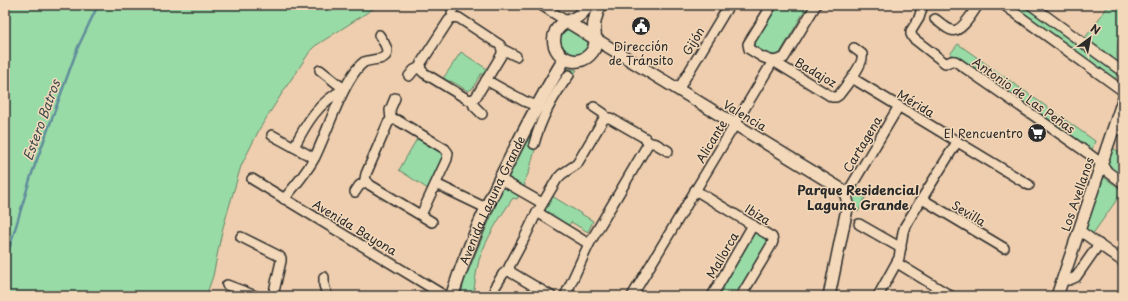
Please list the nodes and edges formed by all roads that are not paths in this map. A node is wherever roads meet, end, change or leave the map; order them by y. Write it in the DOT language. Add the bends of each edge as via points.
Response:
graph roads {
  1 [pos="455,5"];
  2 [pos="541,5"];
  3 [pos="588,5"];
  4 [pos="600,5"];
  5 [pos="729,5"];
  6 [pos="772,5"];
  7 [pos="923,5"];
  8 [pos="978,5"];
  9 [pos="1004,5"];
  10 [pos="1031,5"];
  11 [pos="815,6"];
  12 [pos="453,17"];
  13 [pos="935,19"];
  14 [pos="566,21"];
  15 [pos="379,35"];
  16 [pos="595,40"];
  17 [pos="854,48"];
  18 [pos="502,49"];
  19 [pos="516,56"];
  20 [pos="565,58"];
  21 [pos="773,61"];
  22 [pos="420,67"];
  23 [pos="320,70"];
  24 [pos="1123,72"];
  25 [pos="569,75"];
  26 [pos="409,76"];
  27 [pos="852,78"];
  28 [pos="486,80"];
  29 [pos="344,90"];
  30 [pos="678,90"];
  31 [pos="1123,90"];
  32 [pos="395,98"];
  33 [pos="472,100"];
  34 [pos="1123,100"];
  35 [pos="899,106"];
  36 [pos="594,107"];
  37 [pos="542,108"];
  38 [pos="482,114"];
  39 [pos="606,118"];
  40 [pos="391,120"];
  41 [pos="735,124"];
  42 [pos="272,135"];
  43 [pos="648,142"];
  44 [pos="957,142"];
  45 [pos="534,144"];
  46 [pos="294,147"];
  47 [pos="668,151"];
  48 [pos="314,158"];
  49 [pos="1102,164"];
  50 [pos="252,179"];
  51 [pos="500,179"];
  52 [pos="366,181"];
  53 [pos="1123,183"];
  54 [pos="436,184"];
  55 [pos="1029,186"];
  56 [pos="695,190"];
  57 [pos="355,192"];
  58 [pos="846,195"];
  59 [pos="284,199"];
  60 [pos="922,199"];
  61 [pos="542,203"];
  62 [pos="486,208"];
  63 [pos="537,212"];
  64 [pos="421,215"];
  65 [pos="432,222"];
  66 [pos="859,224"];
  67 [pos="753,225"];
  68 [pos="1079,230"];
  69 [pos="241,237"];
  70 [pos="589,244"];
  71 [pos="1099,244"];
  72 [pos="901,248"];
  73 [pos="1004,248"];
  74 [pos="1123,262"];
  75 [pos="897,263"];
  76 [pos="509,269"];
  77 [pos="324,277"];
  78 [pos="1062,280"];
  79 [pos="227,285"];
  80 [pos="495,287"];
  81 [pos="256,296"];
  82 [pos="273,296"];
  83 [pos="329,296"];
  84 [pos="445,296"];
  85 [pos="452,296"];
  86 [pos="551,296"];
  87 [pos="565,296"];
  88 [pos="632,296"];
  89 [pos="712,296"];
  90 [pos="741,296"];
  91 [pos="829,296"];
  92 [pos="878,296"];
  93 [pos="951,296"];
  94 [pos="1057,296"];
  1 -- 12 [label="street"];
  2 -- 14 [label="street, Valencia"];
  3 -- 14 [label="main road" via="580,15"];
  4 -- 16 [label="main road" via="595,21"];
  5 -- 30 [label="street, Gijón"];
  6 -- 21 [label="street, Badajoz" via="748,46 750,50"];
  7 -- 49 [label="street, Antonio de Las Peñas" via="912,29 913,38 944,62 956,61"];
  8 -- 13 [label="street" via="961,28 956,30 949,29"];
  9 -- 31 [label="street"];
  10 -- 24 [label="street"];
  11 -- 21 [label="street, Alicante" via="784,58"];
  12 -- 18 [label="street" via="459,18 500,45"];
  12 -- 22 [label="street"];
  14 -- 16 [label="street, Valencia"];
  14 -- 20 [label="main road" via="556,30 554,40 556,49"];
  15 -- 29 [label="street" via="386,46 386,54 382,58 362,63"];
  16 -- 20 [label="main road" via="593,50 585,58 573,61"];
  16 -- 30 [label="street, Valencia"];
  17 -- 27 [label="street, Badajoz" via="863,58"];
  18 -- 19 [label="street"];
  18 -- 28 [label="street" via="502,54"];
  20 -- 37 [label="main road, Avenida Laguna Grande"];
  21 -- 27 [label="street, Badajoz" via="832,97 839,95"];
  21 -- 41 [label="street, Alicante"];
  22 -- 26 [label="street"];
  22 -- 33 [label="street" via="424,73"];
  23 -- 29 [label="street"];
  25 -- 37 [label="street, Avenida Laguna Grande"];
  27 -- 35 [label="street, Mérida"];
  28 -- 33 [label="street"];
  28 -- 37 [label="street"];
  29 -- 46 [label="street" via="328,99 317,110"];
  29 -- 48 [label="street"];
  30 -- 41 [label="street, Valencia"];
  32 -- 40 [label="street" via="390,110"];
  33 -- 38 [label="street"];
  34 -- 49 [label="street, Los Avellanos"];
  35 -- 44 [label="street, Mérida"];
  35 -- 58 [label="street, Cartagena"];
  36 -- 39 [label="street" via="603,112"];
  37 -- 45 [label="street, Avenida Laguna Grande"];
  37 -- 51 [label="main road, Avenida Laguna Grande"];
  39 -- 43 [label="street" via="612,118"];
  39 -- 61 [label="street" via="577,164 559,177"];
  40 -- 52 [label="street" via="366,174"];
  40 -- 54 [label="street" via="397,120 448,153"];
  41 -- 56 [label="street, Alicante"];
  41 -- 58 [label="street, Valencia" via="838,187"];
  42 -- 46 [label="street"];
  43 -- 47 [label="street"];
  43 -- 70 [label="street"];
  44 -- 55 [label="street, Mérida"];
  44 -- 60 [label="street"];
  46 -- 48 [label="street"];
  48 -- 59 [label="street"];
  49 -- 53 [label="street, Antonio de Las Peñas"];
  49 -- 68 [label="street, Los Avellanos"];
  50 -- 59 [label="street, Avenida Bayona"];
  51 -- 61 [label="street"];
  51 -- 62 [label="main road, Avenida Laguna Grande"];
  52 -- 57 [label="street"];
  52 -- 64 [label="street"];
  54 -- 62 [label="street"];
  54 -- 64 [label="street"];
  56 -- 67 [label="street, Ibiza"];
  56 -- 88 [label="street, Alicante"];
  58 -- 91 [label="street" via="848,204"];
  59 -- 84 [label="street, Avenida Bayona"];
  60 -- 72 [label="street" via="904,229"];
  60 -- 73 [label="street, Sevilla"];
  61 -- 63 [label="street"];
  62 -- 85 [label="main road, Avenida Laguna Grande"];
  63 -- 70 [label="street"];
  63 -- 76 [label="street"];
  64 -- 65 [label="street"];
  66 -- 72 [label="street"];
  67 -- 89 [label="street, Mallorca"];
  67 -- 90 [label="street, Ibiza" via="770,235 772,242"];
  68 -- 71 [label="street"];
  68 -- 78 [label="street, Los Avellanos"];
  69 -- 82 [label="street" via="281,258"];
  70 -- 87 [label="street"];
  71 -- 74 [label="street"];
  71 -- 78 [label="street" via="1076,277"];
  72 -- 75 [label="street"];
  75 -- 92 [label="street"];
  75 -- 93 [label="street"];
  76 -- 80 [label="street"];
  76 -- 86 [label="street"];
  77 -- 83 [label="street" via="324,285"];
  78 -- 94 [label="street, Los Avellanos"];
  79 -- 81 [label="street"];
}
